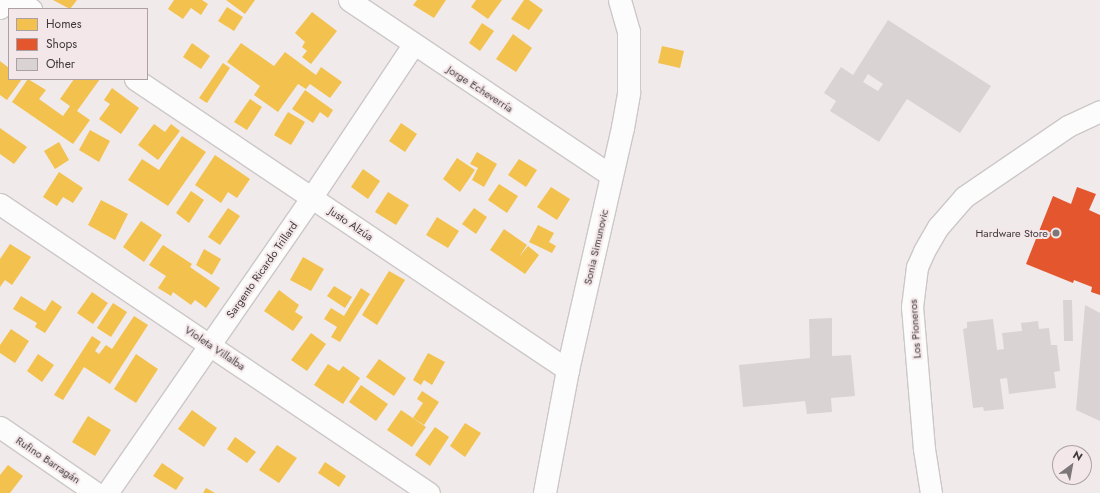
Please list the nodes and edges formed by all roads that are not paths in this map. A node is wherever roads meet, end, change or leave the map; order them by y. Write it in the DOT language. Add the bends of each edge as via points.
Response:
graph roads {
  1 [pos="5,0"];
  2 [pos="17,0"];
  3 [pos="349,0"];
  4 [pos="620,0"];
  5 [pos="0,8"];
  6 [pos="29,8"];
  7 [pos="413,45"];
  8 [pos="136,80"];
  9 [pos="1100,111"];
  10 [pos="612,176"];
  11 [pos="311,198"];
  12 [pos="0,204"];
  13 [pos="210,344"];
  14 [pos="568,370"];
  15 [pos="0,428"];
  16 [pos="96,493"];
  17 [pos="107,493"];
  18 [pos="429,493"];
  19 [pos="545,493"];
  20 [pos="931,493"];
  1 -- 5 [label="street"];
  2 -- 6 [label="street"];
  3 -- 7 [label="street, Jorge Echeverría"];
  4 -- 10 [label="street, Sonia Simunovic" via="629,32 629,93"];
  7 -- 10 [label="street, Jorge Echeverría"];
  7 -- 11 [label="street, Sargento Ricardo Trillard"];
  8 -- 11 [label="street, Justo Alzúa"];
  9 -- 20 [label="street, Los Pioneros" via="1068,126 964,198 938,227 924,251 917,267 912,308 924,449"];
  10 -- 14 [label="street, Sonia Simunovic"];
  11 -- 13 [label="street, Sargento Ricardo Trillard"];
  11 -- 14 [label="street, Justo Alzúa"];
  12 -- 13 [label="street, Violeta Villalba"];
  13 -- 17 [label="street, Sargento Ricardo Trillard"];
  13 -- 18 [label="street, Violeta Villalba"];
  14 -- 19 [label="street, Sonia Simunovic"];
  15 -- 16 [label="street, Rufino Barragán"];
}
